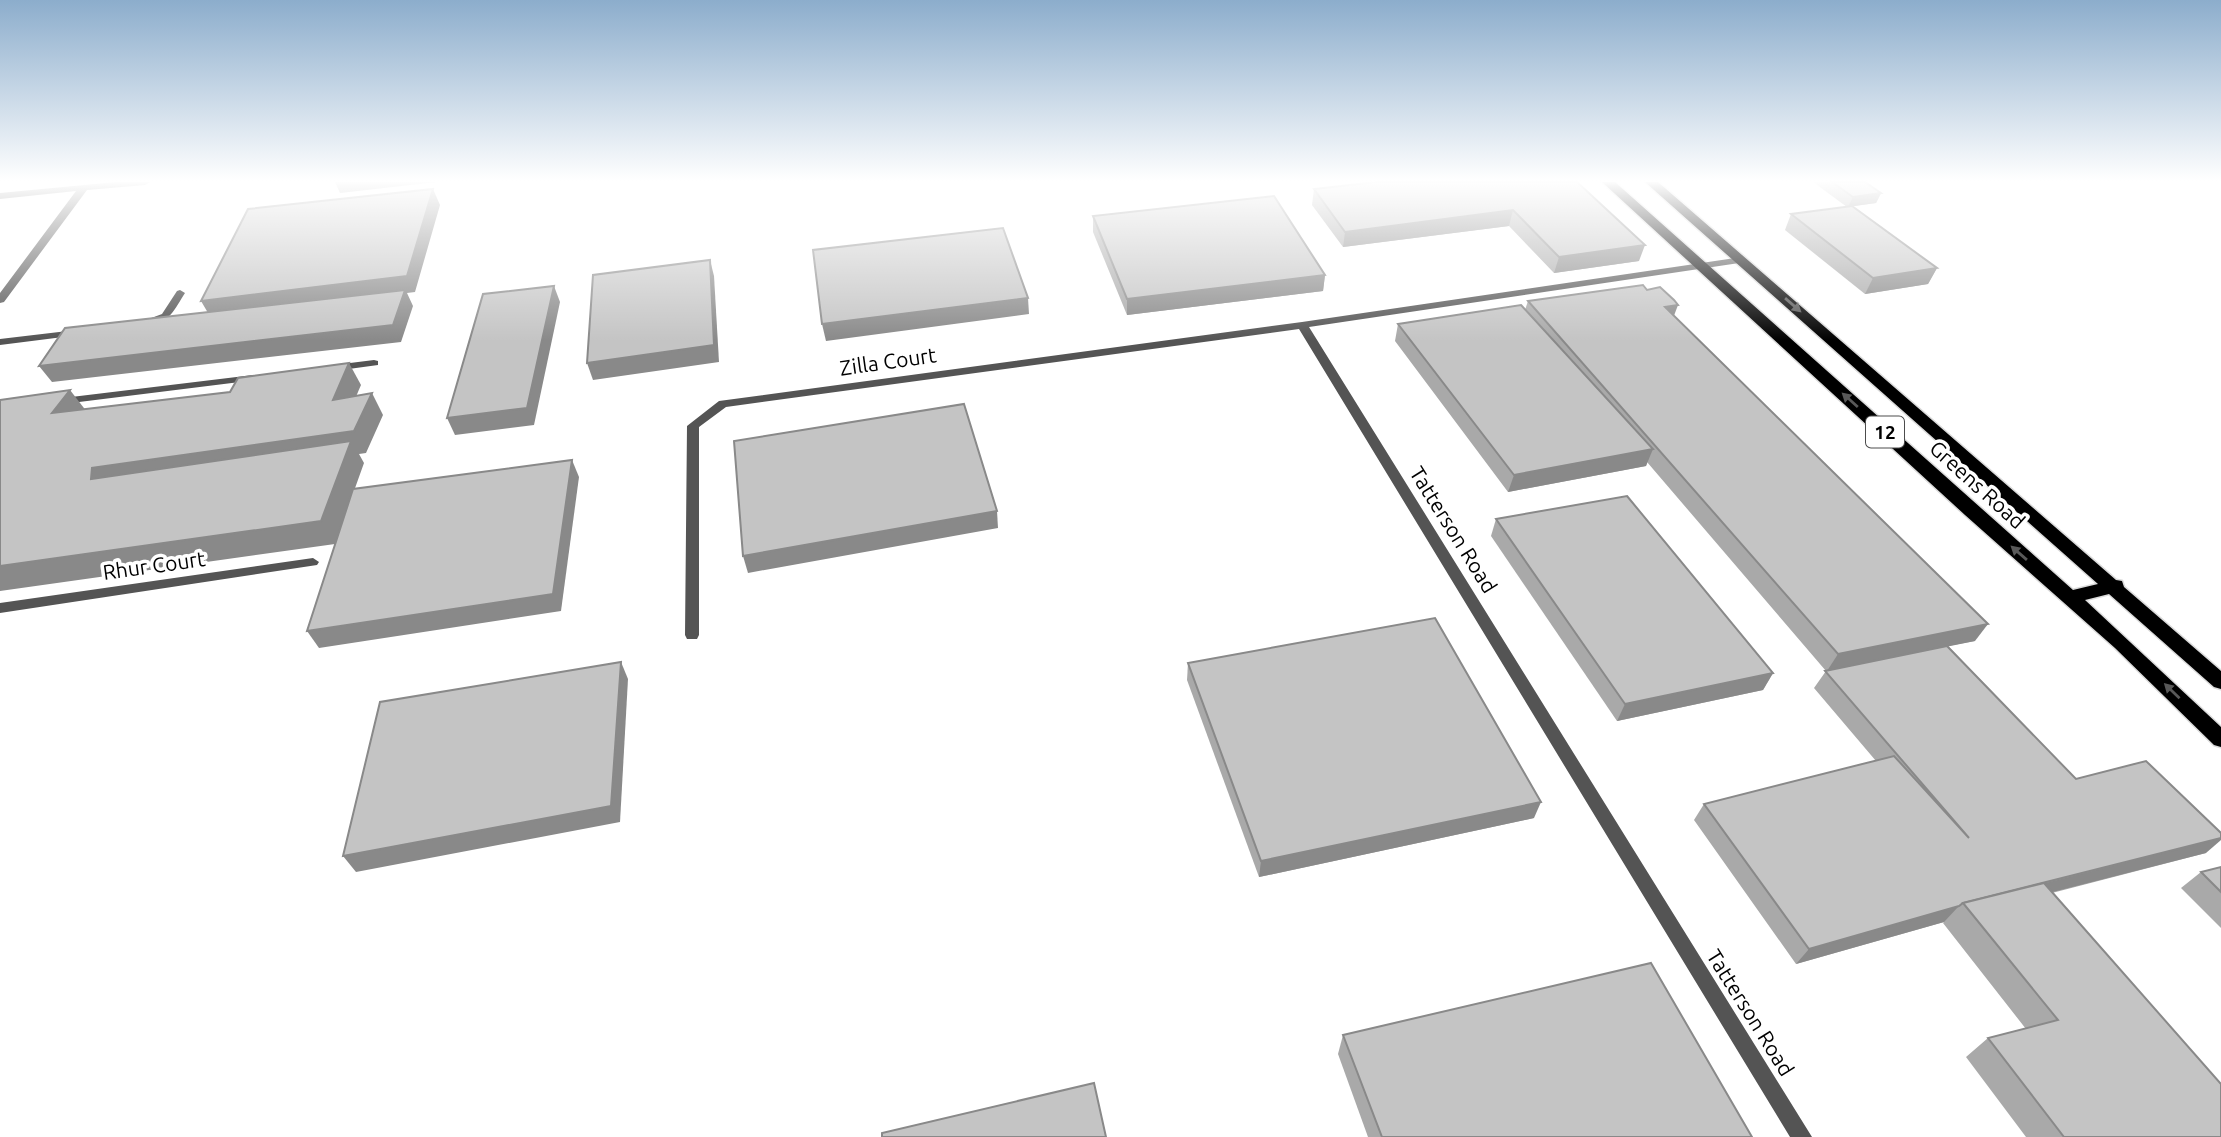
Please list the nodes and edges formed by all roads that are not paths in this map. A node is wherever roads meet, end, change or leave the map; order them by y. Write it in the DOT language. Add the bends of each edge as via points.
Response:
graph roads {
  1 [pos="49,235"];
  2 [pos="1667,235"];
  3 [pos="1713,235"];
  4 [pos="1742,260"];
  5 [pos="1700,265"];
  6 [pos="180,293"];
  7 [pos="0,300"];
  8 [pos="141,325"];
  9 [pos="1302,325"];
  10 [pos="89,331"];
  11 [pos="0,342"];
  12 [pos="374,363"];
  13 [pos="319,370"];
  14 [pos="263,377"];
  15 [pos="55,402"];
  16 [pos="313,562"];
  17 [pos="2116,586"];
  18 [pos="2071,597"];
  19 [pos="0,608"];
  20 [pos="692,635"];
  21 [pos="2221,681"];
  22 [pos="2221,738"];
  23 [pos="1801,1137"];
  1 -- 7 [label="street"];
  2 -- 5 [label="main road, Greens Road / 12"];
  3 -- 4 [label="main road, Greens Road / 12"];
  4 -- 5 [label="street"];
  4 -- 17 [label="main road, Greens Road / 12, one-way"];
  5 -- 9 [label="street"];
  18 -- 5 [label="main road, Greens Road / 12, one-way"];
  6 -- 8 [label="lane" via="166,316"];
  9 -- 20 [label="street, Zilla Court" via="723,404 693,426"];
  9 -- 23 [label="street, Tatterson Road"];
  10 -- 11 [label="lane"];
  12 -- 13 [label="lane"];
  14 -- 15 [label="lane"];
  16 -- 19 [label="lane, Rhur Court"];
  17 -- 18 [label="main road"];
  17 -- 21 [label="main road, Greens Road / 12"];
  22 -- 18 [label="main road, Greens Road / 12, one-way"];
}
